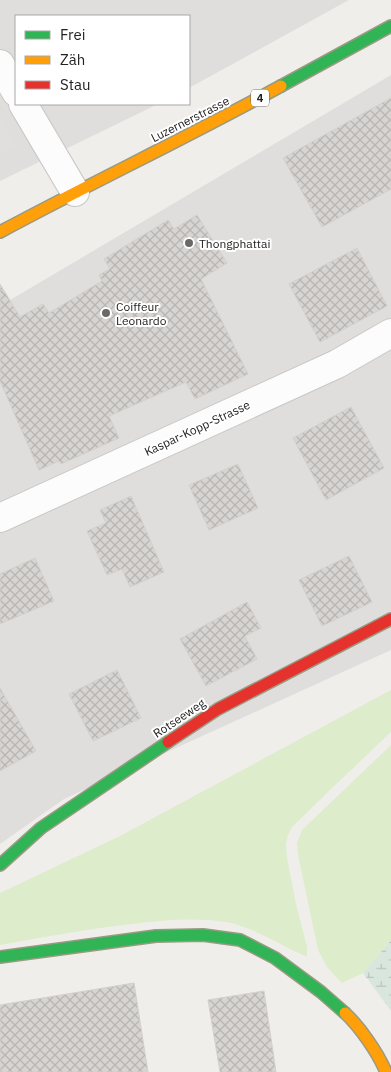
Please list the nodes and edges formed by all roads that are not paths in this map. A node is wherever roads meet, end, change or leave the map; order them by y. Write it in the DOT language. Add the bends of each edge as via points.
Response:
graph roads {
  1 [pos="391,26"];
  2 [pos="0,64"];
  3 [pos="15,90"];
  4 [pos="25,105"];
  5 [pos="75,192"];
  6 [pos="0,232"];
  7 [pos="391,333"];
  8 [pos="0,518"];
  9 [pos="391,620"];
  10 [pos="0,865"];
  11 [pos="0,958"];
  12 [pos="386,1072"];
  1 -- 5 [label="street, Luzernerstrasse / 4" via="214,123"];
  2 -- 3 [label="street"];
  4 -- 5 [label="street"];
  5 -- 6 [label="street, Luzernerstrasse / 4"];
  7 -- 8 [label="street, Kaspar-Kopp-Strasse" via="336,364"];
  9 -- 10 [label="street, Rotseeweg" via="218,709 41,828"];
  11 -- 12 [label="street" via="156,936 202,935 240,940 275,958 352,1020"];
}
